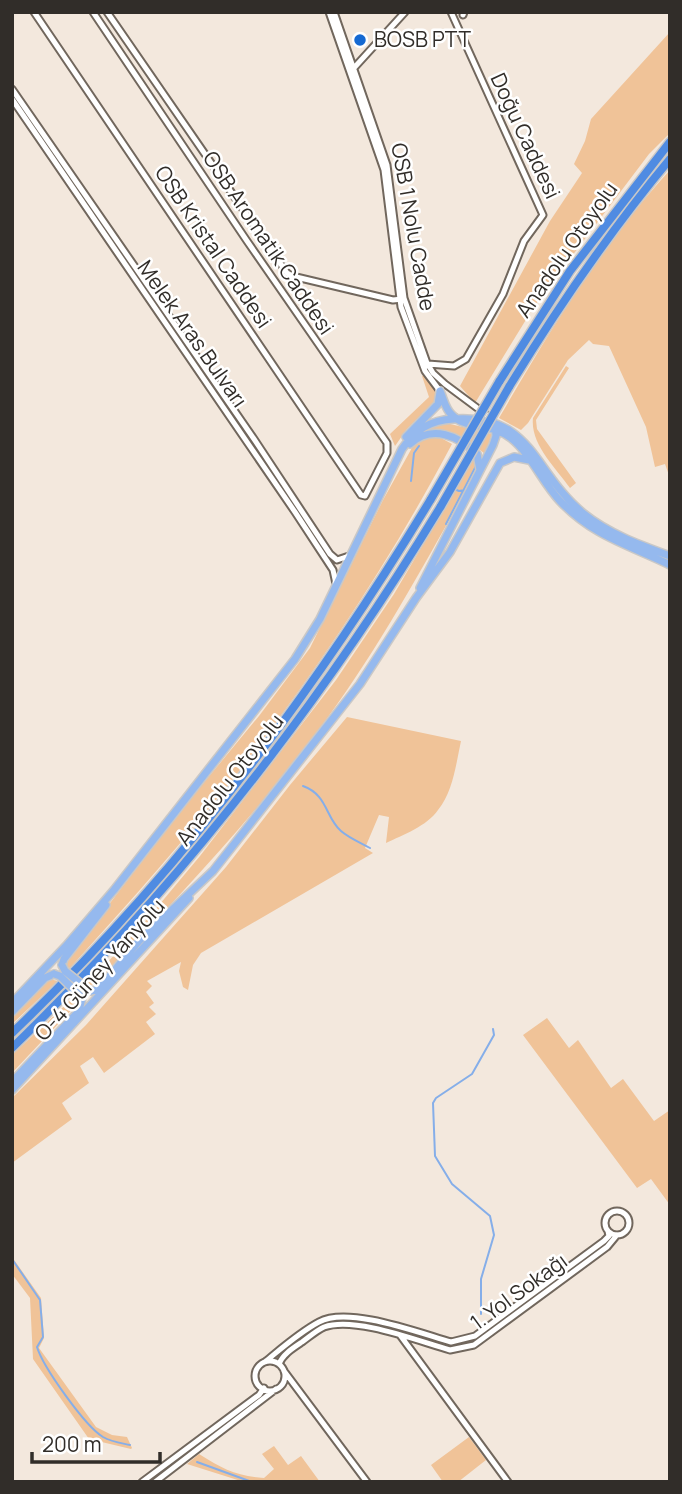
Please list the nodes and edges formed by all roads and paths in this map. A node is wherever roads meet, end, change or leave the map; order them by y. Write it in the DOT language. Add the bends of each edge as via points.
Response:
graph roads {
  1 [pos="34,12"];
  2 [pos="93,12"];
  3 [pos="107,12"];
  4 [pos="331,12"];
  5 [pos="405,12"];
  6 [pos="451,12"];
  7 [pos="353,69"];
  8 [pos="12,89"];
  9 [pos="12,99"];
  10 [pos="670,142"];
  11 [pos="670,159"];
  12 [pos="285,271"];
  13 [pos="274,279"];
  14 [pos="400,296"];
  15 [pos="426,366"];
  16 [pos="444,367"];
  17 [pos="434,374"];
  18 [pos="440,391"];
  19 [pos="455,418"];
  20 [pos="495,425"];
  21 [pos="396,460"];
  22 [pos="529,460"];
  23 [pos="479,473"];
  24 [pos="366,495"];
  25 [pos="351,554"];
  26 [pos="670,555"];
  27 [pos="670,565"];
  28 [pos="334,590"];
  29 [pos="416,598"];
  30 [pos="213,872"];
  31 [pos="124,878"];
  32 [pos="12,1003"];
  33 [pos="12,1012"];
  34 [pos="12,1033"];
  35 [pos="12,1048"];
  36 [pos="12,1082"];
  37 [pos="12,1090"];
  38 [pos="608,1231"];
  39 [pos="617,1235"];
  40 [pos="398,1328"];
  41 [pos="400,1336"];
  42 [pos="266,1362"];
  43 [pos="279,1364"];
  44 [pos="284,1371"];
  45 [pos="284,1381"];
  46 [pos="296,1385"];
  47 [pos="264,1388"];
  48 [pos="276,1389"];
  49 [pos="142,1482"];
  50 [pos="155,1482"];
  51 [pos="368,1482"];
  52 [pos="508,1482"];
  1 -- 24 [label="street, OSB Kristal Caddesi" via="361,495"];
  2 -- 13 [label="street, OSB Aromatik Caddesi"];
  3 -- 12 [label="street"];
  4 -- 7 [label="street, OSB 1 Nolu Cadde"];
  4 -- 14 [label="street, OSB 1 Nolu Cadde" via="385,176"];
  5 -- 7 [label="street"];
  6 -- 16 [label="street, Doğu Caddesi" via="543,215 524,241 468,356 460,364"];
  7 -- 15 [label="street, OSB 1 Nolu Cadde" via="389,170 404,298"];
  8 -- 25 [label="street" via="330,554 342,560"];
  9 -- 28 [label="street, Melek Aras Bulvarı" via="333,570"];
  10 -- 34 [label="highway, Anadolu Otoyolu, bridge" via="570,271 353,625 251,766 134,907"];
  11 -- 35 [label="highway, Anadolu Otoyolu, bridge" via="559,307 441,506 351,646 261,771 131,926"];
  12 -- 13 [label="street"];
  12 -- 14 [label="street" via="381,296"];
  13 -- 24 [label="street, OSB Aromatik Caddesi" via="387,443 387,453"];
  14 -- 15 [label="street, OSB 1 Nolu Cadde"];
  15 -- 16 [label="street"];
  15 -- 17 [label="street, OSB 1 Nolu Cadde"];
  15 -- 18 [label="street, OSB 1 Nolu Cadde"];
  16 -- 17 [label="street, Doğu Caddesi"];
  17 -- 20 [label="street, OSB 1 Nolu Cadde"];
  18 -- 19 [label="main road, OSB 1 Nolu Cadde"];
  18 -- 21 [label="main road" via="438,404 402,443"];
  19 -- 20 [label="main road"];
  19 -- 21 [label="main road" via="433,421 420,429"];
  20 -- 22 [label="main road, OSB 1 Nolu Cadde"];
  20 -- 23 [label="main road" via="495,440"];
  20 -- 26 [label="main road" via="507,428 527,445 557,488 585,515 611,532"];
  21 -- 23 [label="main road" via="420,437 442,433 477,454"];
  21 -- 25 [label="main road"];
  22 -- 27 [label="main road, OSB 1 Nolu Cadde" via="557,498 583,522 609,539"];
  22 -- 29 [label="main road" via="514,457 499,463 450,552"];
  23 -- 29 [label="main road"];
  25 -- 28 [label="main road"];
  28 -- 31 [label="main road" via="295,659"];
  29 -- 30 [label="main road" via="360,684"];
  30 -- 31 [label="main road, bridge" via="139,941 97,990 90,991 62,965"];
  30 -- 37 [label="main road, O-4 Güney Yanyolu"];
  31 -- 32 [label="main road"];
  33 -- 36 [label="main road, bridge" via="54,974 82,998 79,1011"];
  38 -- 39 [label="street"];
  38 -- 39 [label="street" via="608,1215 622,1213 628,1226"];
  38 -- 40 [label="street" via="604,1241 475,1336 451,1342"];
  39 -- 41 [label="street, 1. Yol Sokağı" via="474,1345 450,1350"];
  40 -- 41 [label="street"];
  40 -- 42 [label="street" via="356,1317 335,1317 320,1321"];
  41 -- 43 [label="street, 1. Yol Sokağı" via="355,1324 330,1326 291,1350"];
  41 -- 52 [label="street"];
  42 -- 43 [label="street"];
  42 -- 47 [label="street" via="256,1372"];
  43 -- 44 [label="street"];
  44 -- 45 [label="street"];
  44 -- 46 [label="street"];
  45 -- 46 [label="street"];
  45 -- 48 [label="street"];
  46 -- 51 [label="street"];
  47 -- 48 [label="street"];
  47 -- 49 [label="street"];
  48 -- 50 [label="street"];
}
